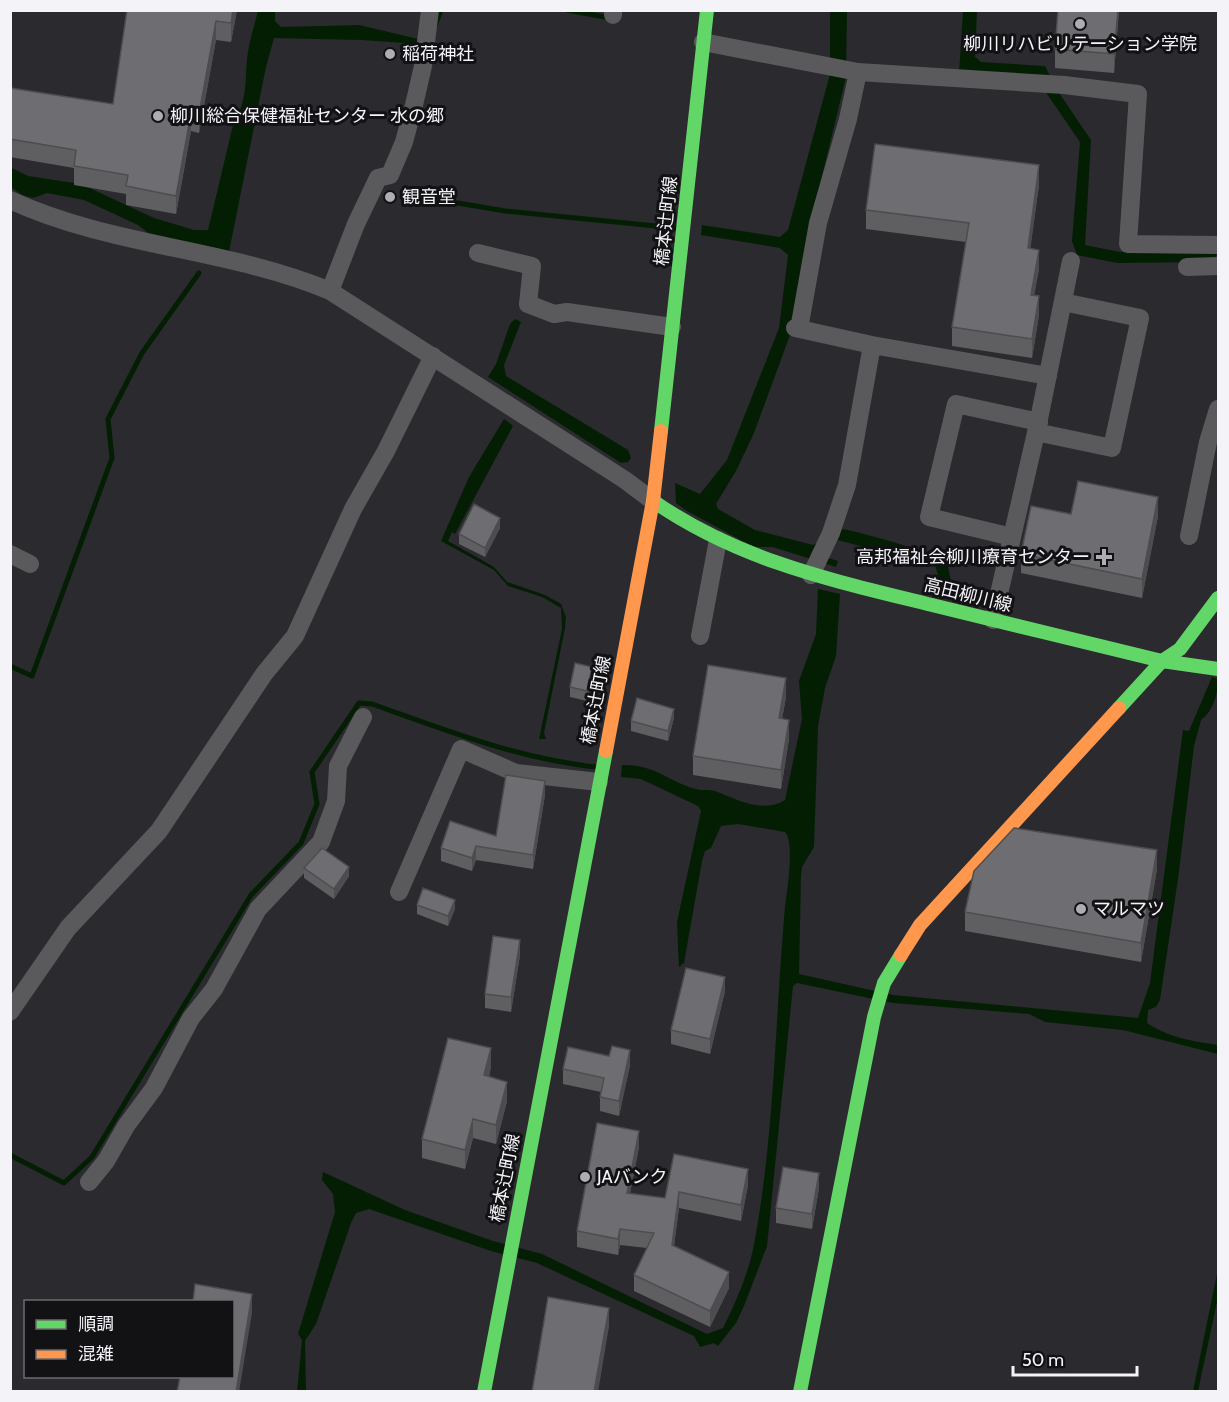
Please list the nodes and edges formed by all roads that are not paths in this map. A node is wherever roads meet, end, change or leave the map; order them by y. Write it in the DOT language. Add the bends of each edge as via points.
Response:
graph roads {
  1 [pos="430,10"];
  2 [pos="707,10"];
  3 [pos="703,42"];
  4 [pos="853,70"];
  5 [pos="10,200"];
  6 [pos="1218,245"];
  7 [pos="478,253"];
  8 [pos="1071,261"];
  9 [pos="1218,266"];
  10 [pos="1186,267"];
  11 [pos="330,291"];
  12 [pos="1063,302"];
  13 [pos="672,327"];
  14 [pos="872,345"];
  15 [pos="433,356"];
  16 [pos="1048,376"];
  17 [pos="1218,409"];
  18 [pos="1037,427"];
  19 [pos="653,501"];
  20 [pos="1189,536"];
  21 [pos="1012,537"];
  22 [pos="718,540"];
  23 [pos="10,554"];
  24 [pos="30,564"];
  25 [pos="814,569"];
  26 [pos="1218,598"];
  27 [pos="993,620"];
  28 [pos="700,636"];
  29 [pos="1162,661"];
  30 [pos="1218,669"];
  31 [pos="363,717"];
  32 [pos="599,782"];
  33 [pos="399,892"];
  34 [pos="10,1012"];
  35 [pos="89,1182"];
  36 [pos="484,1392"];
  37 [pos="800,1392"];
  1 -- 11 [label="street" via="423,66 404,142 390,175 378,178"];
  2 -- 3 [label="main road, 橋本辻町線"];
  3 -- 4 [label="street"];
  3 -- 13 [label="main road, 橋本辻町線"];
  4 -- 6 [label="street" via="1138,94 1128,244"];
  4 -- 14 [label="street" via="848,119 818,223 796,328"];
  5 -- 11 [label="street" via="91,229 281,272"];
  7 -- 13 [label="street" via="532,266 528,304 554,314 567,312"];
  8 -- 12 [label="street"];
  9 -- 10 [label="street"];
  11 -- 15 [label="street"];
  12 -- 16 [label="street"];
  12 -- 18 [label="street" via="1140,318 1112,448"];
  13 -- 19 [label="main road, 橋本辻町線"];
  14 -- 16 [label="street"];
  14 -- 25 [label="street" via="846,485 831,533"];
  15 -- 19 [label="street"];
  15 -- 34 [label="street" via="353,509 295,636 264,674 159,831 68,927"];
  16 -- 18 [label="street"];
  17 -- 20 [label="street"];
  18 -- 21 [label="street"];
  18 -- 21 [label="street" via="956,404 929,517"];
  19 -- 22 [label="main road, 高田柳川線" via="675,518"];
  19 -- 32 [label="main road, 橋本辻町線"];
  21 -- 27 [label="street"];
  22 -- 25 [label="main road, 高田柳川線" via="743,553"];
  22 -- 28 [label="street"];
  23 -- 24 [label="street"];
  25 -- 27 [label="main road, 高田柳川線"];
  26 -- 29 [label="main road" via="1180,649"];
  27 -- 29 [label="main road, 高田柳川線"];
  29 -- 30 [label="main road, 高田柳川線"];
  29 -- 37 [label="main road" via="920,925 884,983"];
  31 -- 35 [label="street" via="338,766 336,801 321,842 258,909 214,989 191,1018 154,1088"];
  32 -- 33 [label="street" via="516,774 461,749"];
  32 -- 36 [label="main road, 橋本辻町線"];
}
